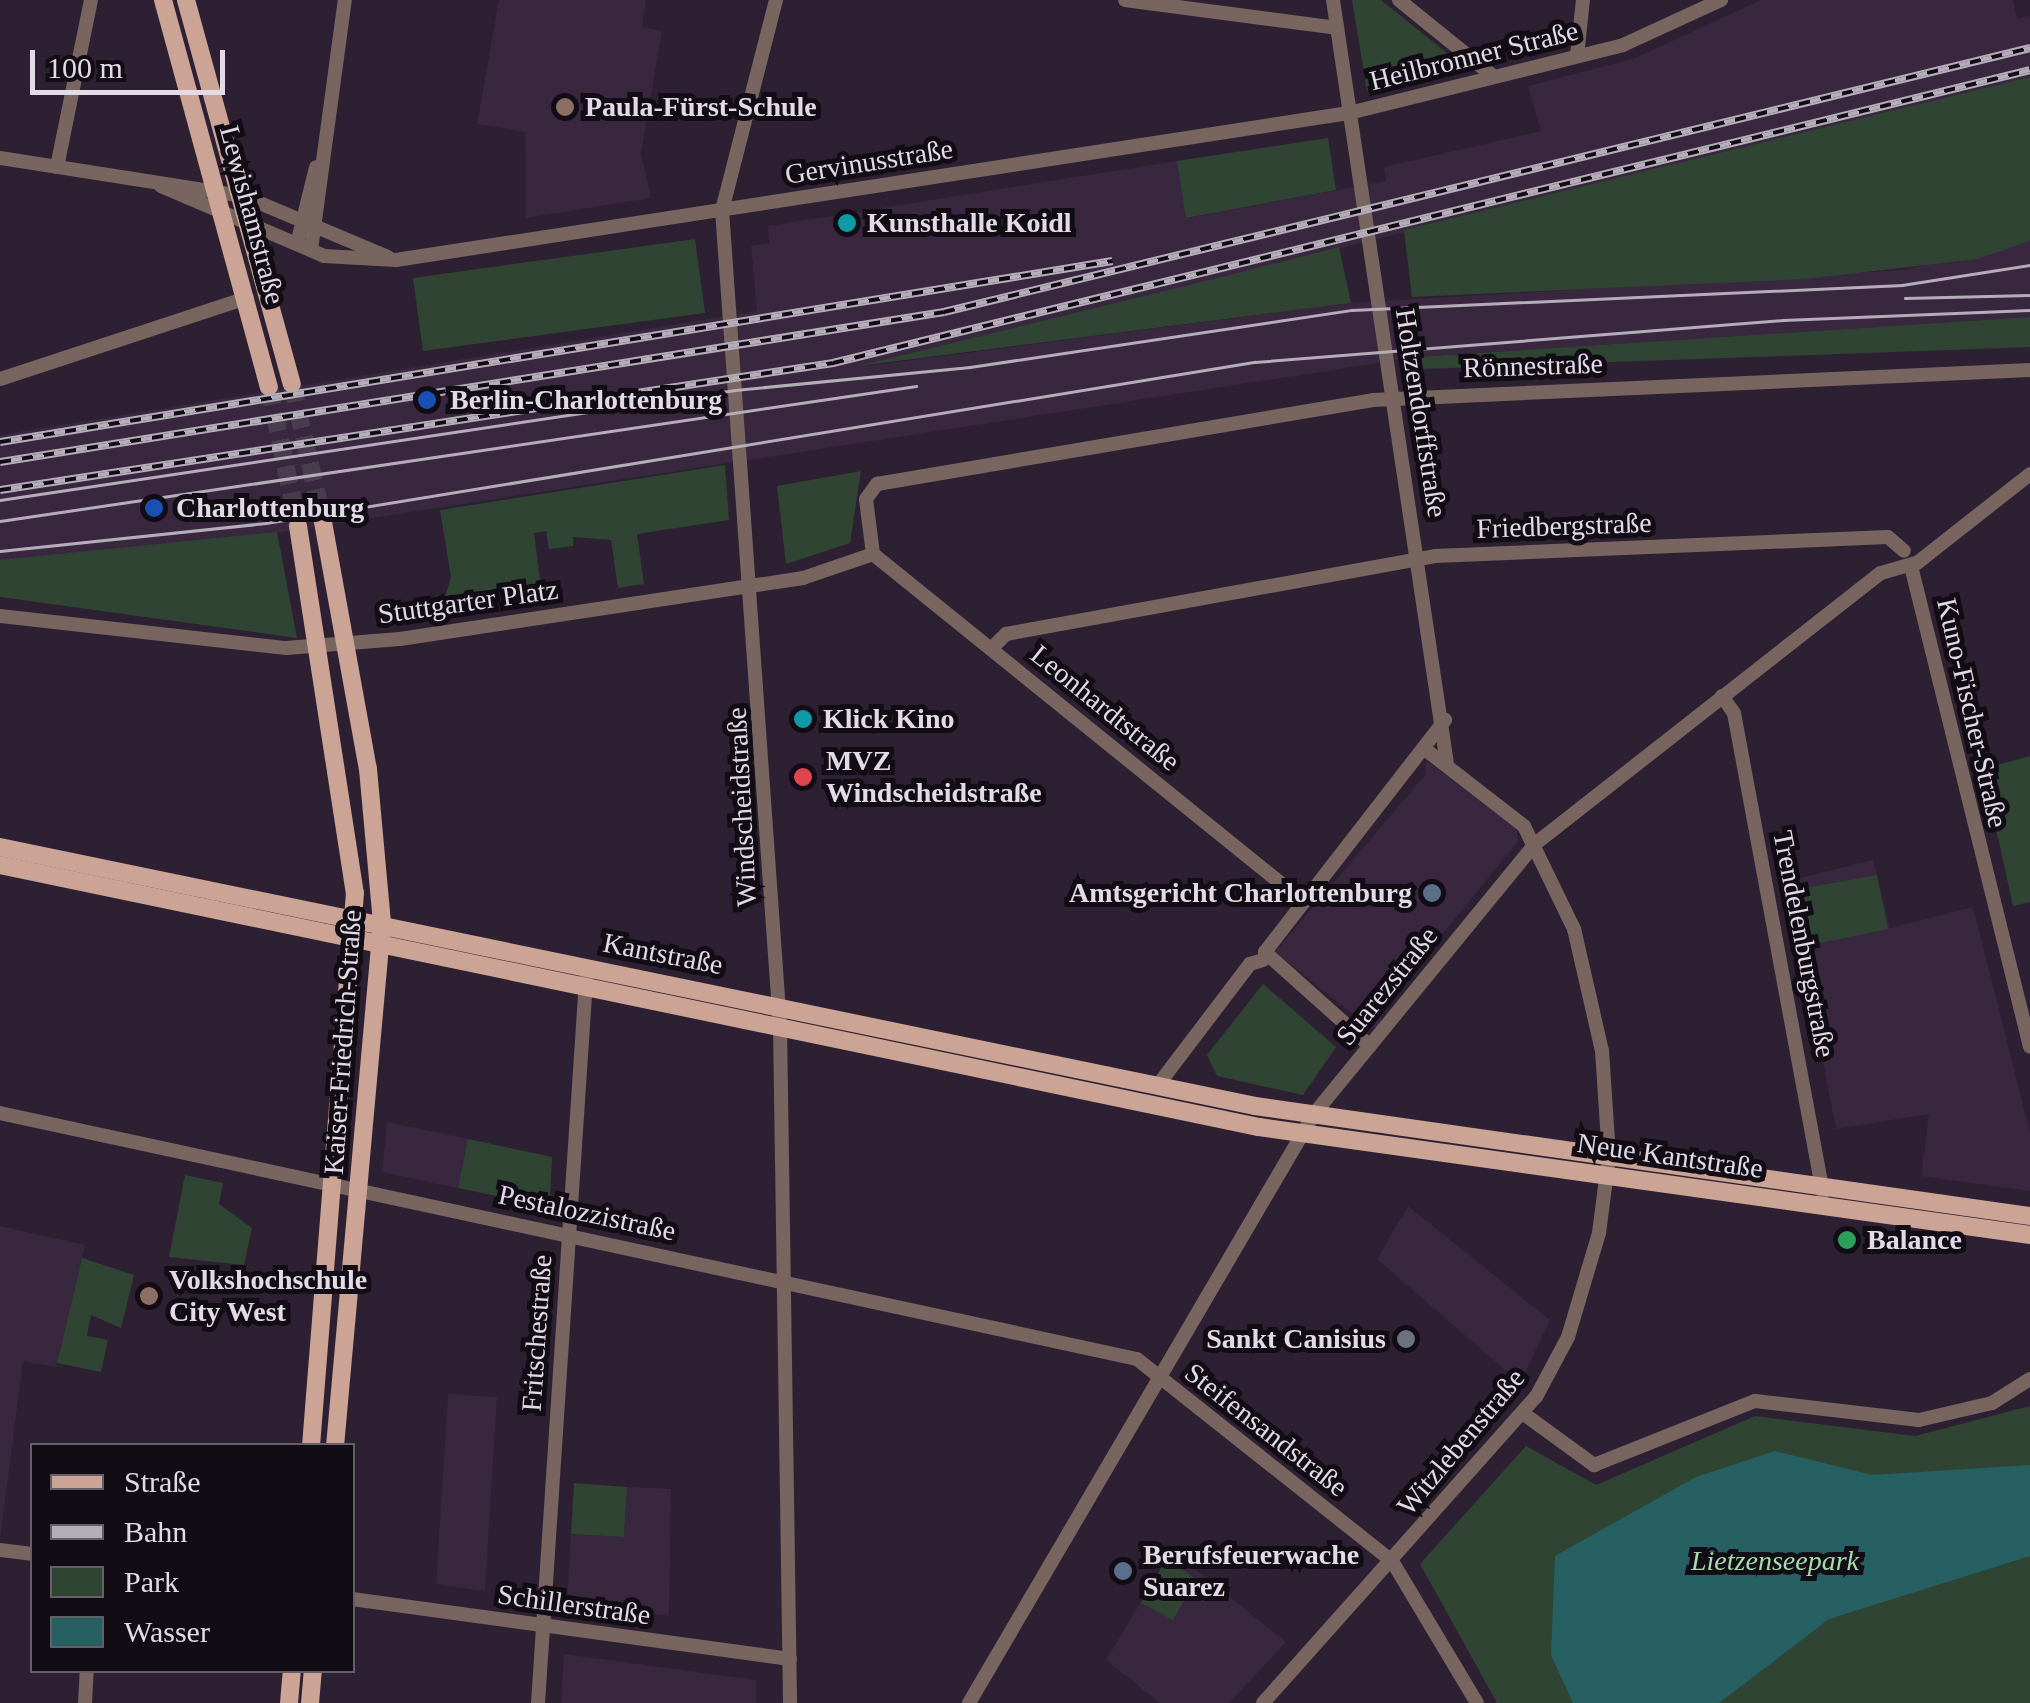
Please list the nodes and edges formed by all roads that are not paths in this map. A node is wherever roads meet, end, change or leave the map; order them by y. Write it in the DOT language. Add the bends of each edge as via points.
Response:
graph roads {
  1 [pos="91,0"];
  2 [pos="163,0"];
  3 [pos="186,0"];
  4 [pos="345,0"];
  5 [pos="776,0"];
  6 [pos="1125,0"];
  7 [pos="1333,0"];
  8 [pos="1399,0"];
  9 [pos="1582,0"];
  10 [pos="1721,0"];
  11 [pos="1337,28"];
  12 [pos="1577,56"];
  13 [pos="1494,77"];
  14 [pos="1349,113"];
  15 [pos="0,158"];
  16 [pos="57,167"];
  17 [pos="161,186"];
  18 [pos="218,190"];
  19 [pos="242,196"];
  20 [pos="722,210"];
  21 [pos="224,214"];
  22 [pos="309,219"];
  23 [pos="250,223"];
  24 [pos="304,247"];
  25 [pos="396,260"];
  26 [pos="247,298"];
  27 [pos="2030,370"];
  28 [pos="0,379"];
  29 [pos="292,384"];
  30 [pos="269,388"];
  31 [pos="1393,396"];
  32 [pos="2030,474"];
  33 [pos="322,522"];
  34 [pos="298,526"];
  35 [pos="1904,551"];
  36 [pos="874,554"];
  37 [pos="1419,560"];
  38 [pos="1912,566"];
  39 [pos="754,586"];
  40 [pos="0,616"];
  41 [pos="347,644"];
  42 [pos="321,646"];
  43 [pos="992,648"];
  44 [pos="1722,696"];
  45 [pos="1446,720"];
  46 [pos="1426,750"];
  47 [pos="1447,764"];
  48 [pos="1534,844"];
  49 [pos="0,847"];
  50 [pos="0,865"];
  51 [pos="1304,902"];
  52 [pos="356,918"];
  53 [pos="382,924"];
  54 [pos="356,940"];
  55 [pos="382,946"];
  56 [pos="1264,956"];
  57 [pos="587,976"];
  58 [pos="778,1006"];
  59 [pos="780,1025"];
  60 [pos="1370,1046"];
  61 [pos="2030,1046"];
  62 [pos="1158,1085"];
  63 [pos="0,1112"];
  64 [pos="1314,1114"];
  65 [pos="1302,1135"];
  66 [pos="1609,1166"];
  67 [pos="336,1186"];
  68 [pos="360,1191"];
  69 [pos="1823,1196"];
  70 [pos="2030,1216"];
  71 [pos="569,1234"];
  72 [pos="2030,1235"];
  73 [pos="784,1279"];
  74 [pos="1157,1376"];
  75 [pos="2030,1379"];
  76 [pos="1524,1414"];
  77 [pos="312,1443"];
  78 [pos="335,1443"];
  79 [pos="0,1550"];
  80 [pos="30,1554"];
  81 [pos="1392,1562"];
  82 [pos="355,1598"];
  83 [pos="544,1626"];
  84 [pos="790,1659"];
  85 [pos="87,1673"];
  86 [pos="292,1673"];
  87 [pos="313,1673"];
  88 [pos="85,1703"];
  89 [pos="289,1703"];
  90 [pos="310,1703"];
  91 [pos="538,1703"];
  92 [pos="790,1703"];
  93 [pos="969,1703"];
  94 [pos="1263,1703"];
  95 [pos="1477,1703"];
  1 -- 16 [label="street"];
  2 -- 18 [label="main road, Lewishamstraße"];
  3 -- 19 [label="main road, Lewishamstraße"];
  4 -- 22 [label="street"];
  5 -- 20 [label="street, Windscheidstraße"];
  6 -- 11 [label="street"];
  7 -- 11 [label="street, Holtzendorffstraße"];
  8 -- 13 [label="street"];
  9 -- 12 [label="street"];
  10 -- 12 [label="street, Heilbronner Straße"];
  11 -- 14 [label="street, Holtzendorffstraße"];
  12 -- 13 [label="street, Heilbronner Straße"];
  13 -- 14 [label="street, Heilbronner Straße"];
  14 -- 20 [label="street, Gervinusstraße"];
  14 -- 31 [label="street, Holtzendorffstraße"];
  15 -- 16 [label="street"];
  16 -- 17 [label="street"];
  17 -- 18 [label="street"];
  17 -- 21 [label="street, Gervinusstraße"];
  18 -- 19 [label="street"];
  18 -- 21 [label="main road, Lewishamstraße"];
  19 -- 22 [label="street"];
  19 -- 23 [label="main road, Lewishamstraße"];
  20 -- 25 [label="street, Gervinusstraße"];
  20 -- 39 [label="street, Windscheidstraße"];
  21 -- 23 [label="street, Gervinusstraße"];
  21 -- 26 [label="main road, Lewishamstraße"];
  22 -- 24 [label="street"];
  22 -- 25 [label="street"];
  23 -- 24 [label="street, Gervinusstraße"];
  23 -- 29 [label="main road, Lewishamstraße"];
  24 -- 25 [label="street, Gervinusstraße" via="345,261"];
  26 -- 28 [label="street"];
  26 -- 30 [label="main road, Lewishamstraße"];
  27 -- 31 [label="street, Rönnestraße"];
  31 -- 36 [label="street, Rönnestraße" via="868,490"];
  31 -- 37 [label="street, Holtzendorffstraße"];
  32 -- 38 [label="street, Suarezstraße"];
  33 -- 41 [label="main road"];
  34 -- 42 [label="main road"];
  35 -- 37 [label="street, Friedbergstraße" via="1888,536"];
  36 -- 39 [label="street, Stuttgarter Platz"];
  36 -- 43 [label="street, Leonhardtstraße"];
  37 -- 43 [label="street, Friedbergstraße" via="1006,634"];
  37 -- 45 [label="street, Holtzendorffstraße"];
  38 -- 44 [label="street, Suarezstraße" via="1882,573"];
  38 -- 61 [label="street, Kuno-Fischer-Straße"];
  39 -- 41 [label="street, Stuttgarter Platz"];
  39 -- 58 [label="street, Windscheidstraße"];
  40 -- 42 [label="street, Stuttgarter Platz"];
  41 -- 42 [label="street, Stuttgarter Platz"];
  41 -- 53 [label="main road, Kaiser-Friedrich-Straße"];
  42 -- 52 [label="main road, Kaiser-Friedrich-Straße"];
  43 -- 51 [label="street, Leonhardtstraße"];
  44 -- 48 [label="street, Suarezstraße"];
  44 -- 69 [label="street, Trendelenburgstraße" via="1734,713"];
  45 -- 46 [label="street"];
  45 -- 47 [label="street, Holtzendorffstraße"];
  46 -- 47 [label="street, Witzlebenstraße"];
  46 -- 51 [label="street"];
  47 -- 48 [label="street, Witzlebenstraße"];
  48 -- 60 [label="street, Suarezstraße"];
  48 -- 66 [label="street, Witzlebenstraße" via="1588,970"];
  49 -- 52 [label="main road, Kantstraße"];
  50 -- 54 [label="main road, Kantstraße"];
  51 -- 56 [label="street"];
  52 -- 53 [label="main road, Kantstraße"];
  52 -- 54 [label="main road, Kaiser-Friedrich-Straße"];
  53 -- 55 [label="main road, Kaiser-Friedrich-Straße"];
  53 -- 57 [label="main road, Kantstraße"];
  54 -- 55 [label="main road, Kantstraße"];
  54 -- 67 [label="main road, Kaiser-Friedrich-Straße"];
  55 -- 57 [label="main road, Kantstraße"];
  55 -- 68 [label="main road, Kaiser-Friedrich-Straße"];
  56 -- 60 [label="street"];
  56 -- 62 [label="street" via="1250,964"];
  57 -- 58 [label="main road, Kantstraße"];
  57 -- 59 [label="main road, Kantstraße"];
  57 -- 71 [label="street, Fritschestraße"];
  58 -- 59 [label="street, Windscheidstraße"];
  58 -- 62 [label="main road, Kantstraße"];
  59 -- 65 [label="main road, Kantstraße"];
  59 -- 73 [label="street, Windscheidstraße"];
  60 -- 64 [label="street, Suarezstraße"];
  62 -- 64 [label="main road, Kantstraße"];
  63 -- 67 [label="street, Pestalozzistraße"];
  64 -- 65 [label="street, Suarezstraße"];
  64 -- 66 [label="main road, Neue Kantstraße"];
  65 -- 66 [label="main road, Neue Kantstraße"];
  65 -- 74 [label="street, Suarezstraße"];
  66 -- 69 [label="main road, Neue Kantstraße"];
  66 -- 76 [label="street, Witzlebenstraße" via="1585,1288"];
  67 -- 68 [label="street, Pestalozzistraße"];
  67 -- 77 [label="main road, Kaiser-Friedrich-Straße"];
  68 -- 71 [label="street, Pestalozzistraße"];
  68 -- 78 [label="main road, Kaiser-Friedrich-Straße"];
  69 -- 70 [label="main road, Neue Kantstraße"];
  69 -- 72 [label="main road, Neue Kantstraße"];
  71 -- 73 [label="street, Pestalozzistraße"];
  71 -- 83 [label="street, Fritschestraße"];
  73 -- 74 [label="street, Pestalozzistraße" via="1137,1359"];
  73 -- 84 [label="street, Windscheidstraße"];
  74 -- 81 [label="street, Steifensandstraße"];
  74 -- 93 [label="street, Suarezstraße"];
  75 -- 76 [label="street" via="1992,1403 1919,1420 1754,1400 1594,1465"];
  76 -- 81 [label="street, Witzlebenstraße"];
  79 -- 80 [label="street"];
  81 -- 94 [label="street, Witzlebenstraße"];
  81 -- 95 [label="street"];
  82 -- 83 [label="street, Schillerstraße"];
  83 -- 84 [label="street, Schillerstraße"];
  83 -- 91 [label="street, Fritschestraße"];
  84 -- 92 [label="street, Windscheidstraße"];
  85 -- 88 [label="street"];
  86 -- 89 [label="main road"];
  87 -- 90 [label="main road"];
}
